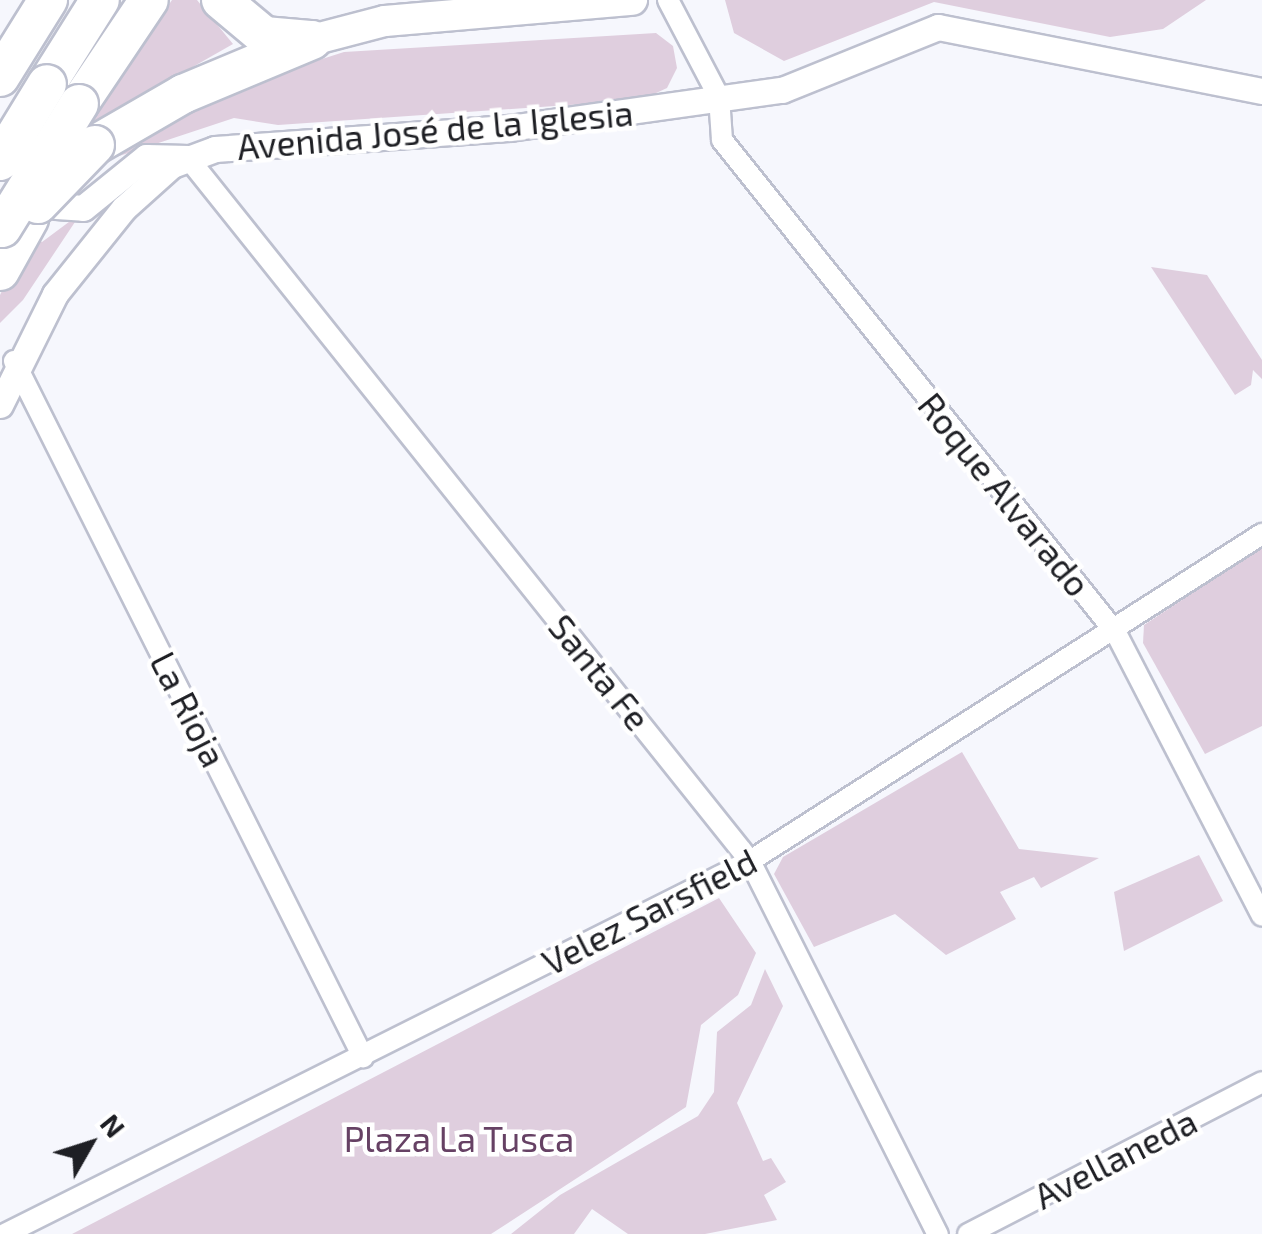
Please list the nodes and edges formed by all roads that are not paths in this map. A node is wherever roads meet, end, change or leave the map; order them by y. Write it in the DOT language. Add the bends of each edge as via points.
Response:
graph roads {
  1 [pos="48,0"];
  2 [pos="100,0"];
  3 [pos="150,0"];
  4 [pos="221,0"];
  5 [pos="632,0"];
  6 [pos="668,0"];
  7 [pos="312,40"];
  8 [pos="5,69"];
  9 [pos="1262,91"];
  10 [pos="719,97"];
  11 [pos="188,158"];
  12 [pos="91,160"];
  13 [pos="0,161"];
  14 [pos="116,180"];
  15 [pos="22,221"];
  16 [pos="0,271"];
  17 [pos="14,361"];
  18 [pos="0,405"];
  19 [pos="1262,534"];
  20 [pos="1116,634"];
  21 [pos="750,861"];
  22 [pos="1262,916"];
  23 [pos="363,1057"];
  24 [pos="1262,1082"];
  25 [pos="5,1234"];
  26 [pos="938,1234"];
  27 [pos="968,1234"];
  1 -- 8 [label="highway"];
  2 -- 13 [label="highway, bridge"];
  3 -- 15 [label="highway, bridge" via="80,104"];
  4 -- 7 [label="highway" via="264,36"];
  5 -- 7 [label="main road" via="386,21"];
  6 -- 10 [label="street, Roque Alvarado"];
  7 -- 12 [label="highway" via="182,94"];
  9 -- 10 [label="street, Avenida José de la Iglesia" via="938,26 827,76"];
  10 -- 11 [label="street, Avenida José de la Iglesia"];
  10 -- 20 [label="street, Roque Alvarado" via="722,140"];
  11 -- 14 [label="street, Avenida José de la Iglesia" via="156,153"];
  11 -- 17 [label="street" via="124,208"];
  11 -- 21 [label="street, Santa Fe"];
  12 -- 14 [label="street"];
  12 -- 15 [label="highway, bridge"];
  14 -- 15 [label="street, Avenida José de la Iglesia" via="82,208"];
  15 -- 16 [label="highway"];
  17 -- 18 [label="street"];
  17 -- 23 [label="street, La Rioja"];
  19 -- 20 [label="street, Velez Sarsfield"];
  20 -- 21 [label="street, Velez Sarsfield"];
  20 -- 22 [label="street, Roque Alvarado"];
  21 -- 23 [label="street, Velez Sarsfield"];
  21 -- 26 [label="street, Santa Fe"];
  23 -- 25 [label="street, Velez Sarsfield"];
  24 -- 27 [label="street, Avellaneda"];
}
